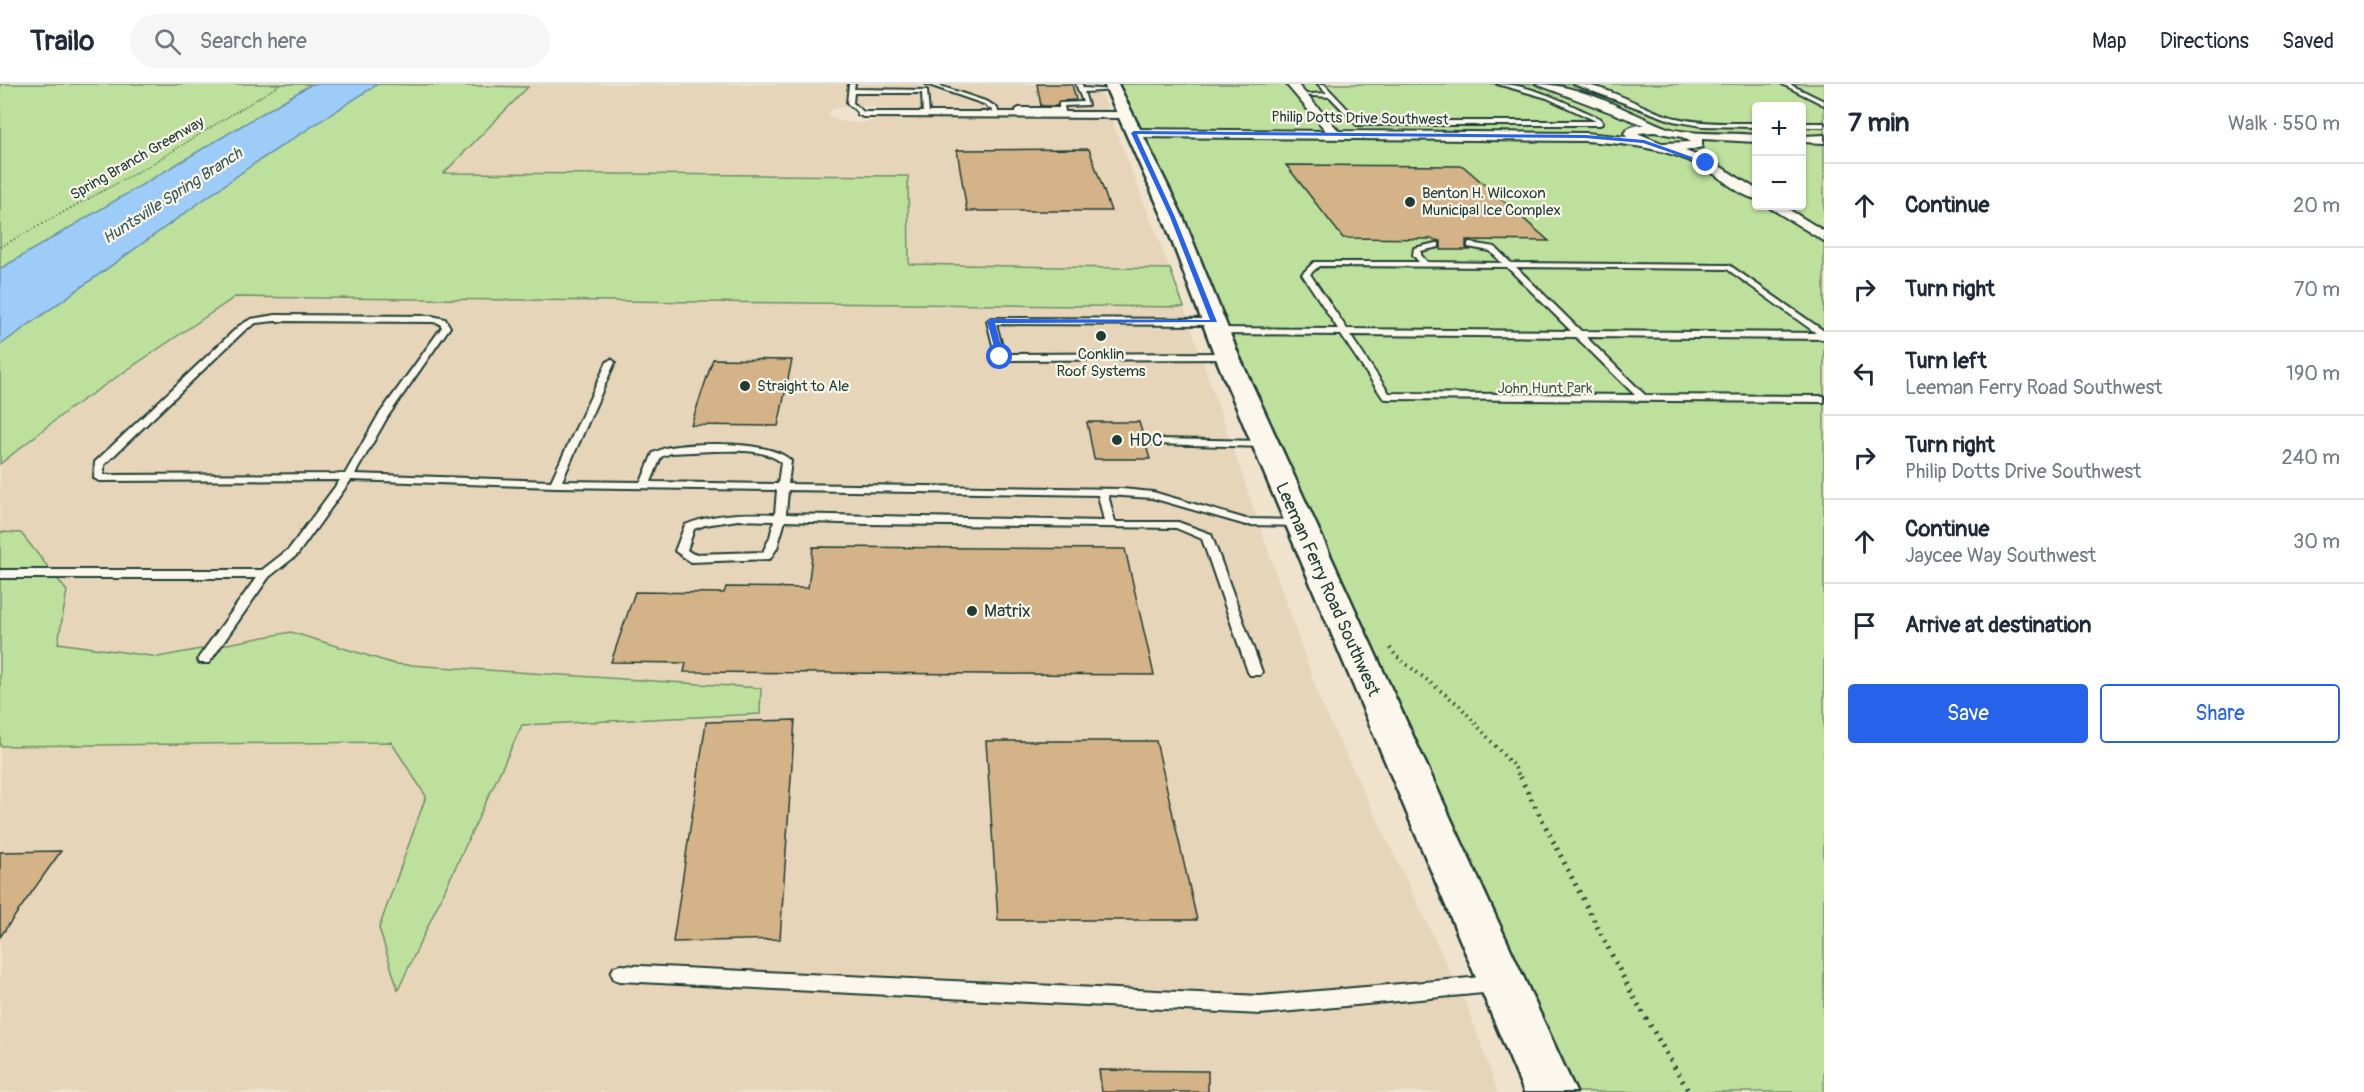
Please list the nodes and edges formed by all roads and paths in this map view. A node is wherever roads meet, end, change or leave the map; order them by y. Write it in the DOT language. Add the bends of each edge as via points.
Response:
graph roads {
  1 [pos="281,84"];
  2 [pos="930,84"];
  3 [pos="1291,84"];
  4 [pos="1321,84"];
  5 [pos="1500,84"];
  6 [pos="1541,84"];
  7 [pos="1576,84"];
  8 [pos="1785,84"];
  9 [pos="852,87"];
  10 [pos="926,91"];
  11 [pos="1299,94"];
  12 [pos="1330,95"];
  13 [pos="1107,99"];
  14 [pos="1824,103"];
  15 [pos="1063,112"];
  16 [pos="863,114"];
  17 [pos="926,114"];
  18 [pos="1623,114"];
  19 [pos="996,115"];
  20 [pos="1752,124"];
  21 [pos="1806,125"];
  22 [pos="1824,125"];
  23 [pos="1665,129"];
  24 [pos="1634,131"];
  25 [pos="1335,134"];
  26 [pos="1686,134"];
  27 [pos="1585,137"];
  28 [pos="1737,138"];
  29 [pos="1752,138"];
  30 [pos="1806,139"];
  31 [pos="1824,139"];
  32 [pos="1649,143"];
  33 [pos="1696,145"];
  34 [pos="1706,163"];
  35 [pos="1752,192"];
  36 [pos="1780,210"];
  37 [pos="1824,237"];
  38 [pos="1436,244"];
  39 [pos="1471,245"];
  40 [pos="0,247"];
  41 [pos="1425,265"];
  42 [pos="1509,265"];
  43 [pos="1345,332"];
  44 [pos="1579,334"];
  45 [pos="1220,336"];
  46 [pos="1824,336"];
  47 [pos="611,362"];
  48 [pos="1643,398"];
  49 [pos="1824,399"];
  50 [pos="1157,442"];
  51 [pos="1265,444"];
  52 [pos="348,477"];
  53 [pos="555,484"];
  54 [pos="645,485"];
  55 [pos="781,487"];
  56 [pos="1102,491"];
  57 [pos="778,519"];
  58 [pos="1299,523"];
  59 [pos="1110,525"];
  60 [pos="0,574"];
  61 [pos="265,574"];
  62 [pos="1386,641"];
  63 [pos="204,660"];
  64 [pos="1255,672"];
  65 [pos="620,973"];
  66 [pos="1502,984"];
  67 [pos="1550,1092"];
  68 [pos="1689,1092"];
  1 -- 40 [label="path, Spring Branch Greenway" via="150,165"];
  2 -- 10 [label="lane"];
  2 -- 19 [label="lane" via="986,104 995,109"];
  3 -- 11 [label="street"];
  4 -- 12 [label="lane"];
  5 -- 12 [label="lane" via="1549,97 1600,123 1357,123"];
  6 -- 18 [label="street" via="1588,98"];
  7 -- 20 [label="lane" via="1673,119 1702,124"];
  8 -- 14 [label="lane"];
  9 -- 10 [label="lane"];
  9 -- 16 [label="lane" via="850,103"];
  10 -- 17 [label="lane"];
  11 -- 12 [label="lane"];
  11 -- 25 [label="street"];
  13 -- 15 [label="street, Philip Dotts Drive Southwest"];
  13 -- 15 [label="lane" via="1061,104"];
  13 -- 25 [label="street, Philip Dotts Drive Southwest"];
  13 -- 45 [label="street, Leeman Ferry Road Southwest" via="1173,217"];
  15 -- 19 [label="street, Philip Dotts Drive Southwest"];
  16 -- 17 [label="street, Philip Dotts Drive Southwest"];
  17 -- 19 [label="street, Philip Dotts Drive Southwest"];
  18 -- 23 [label="street"];
  18 -- 24 [label="street"];
  21 -- 22 [label="lane"];
  23 -- 24 [label="street, Philip Dotts Drive Southwest"];
  23 -- 26 [label="street"];
  24 -- 27 [label="street, Philip Dotts Drive Southwest"];
  24 -- 32 [label="street"];
  25 -- 27 [label="street, Philip Dotts Drive Southwest"];
  26 -- 28 [label="street"];
  26 -- 33 [label="street" via="1698,141"];
  27 -- 32 [label="street, Philip Dotts Drive Southwest"];
  28 -- 29 [label="street"];
  28 -- 33 [label="street"];
  30 -- 31 [label="street"];
  32 -- 33 [label="street"];
  32 -- 34 [label="street"];
  33 -- 34 [label="street"];
  34 -- 35 [label="street"];
  36 -- 37 [label="street"];
  38 -- 41 [label="lane" via="1417,250"];
  39 -- 42 [label="lane" via="1492,249"];
  41 -- 42 [label="lane"];
  41 -- 43 [label="lane" via="1317,264 1306,274"];
  42 -- 44 [label="lane"];
  42 -- 46 [label="lane" via="1728,267"];
  43 -- 44 [label="lane"];
  43 -- 45 [label="lane"];
  43 -- 48 [label="lane" via="1386,396"];
  44 -- 46 [label="lane"];
  44 -- 48 [label="lane"];
  45 -- 45 [label="lane" via="991,321 1000,357"];
  45 -- 51 [label="street, Leeman Ferry Road Southwest"];
  47 -- 53 [label="lane"];
  48 -- 49 [label="lane"];
  50 -- 51 [label="lane"];
  51 -- 58 [label="street, Leeman Ferry Road Southwest"];
  52 -- 52 [label="lane" via="99,478 99,464 254,321 442,321 446,327 383,416"];
  52 -- 53 [label="lane"];
  52 -- 61 [label="lane" via="293,552"];
  53 -- 54 [label="lane"];
  54 -- 55 [label="lane"];
  54 -- 55 [label="lane" via="661,451 764,449 782,455 786,461"];
  55 -- 56 [label="lane"];
  55 -- 57 [label="lane"];
  56 -- 58 [label="lane" via="1153,495 1246,522"];
  56 -- 59 [label="lane"];
  57 -- 57 [label="lane" via="701,520 689,527 681,551 691,558 766,556 774,548"];
  57 -- 59 [label="lane"];
  58 -- 66 [label="street, Leeman Ferry Road Southwest"];
  59 -- 64 [label="lane" via="1178,525 1206,537"];
  60 -- 61 [label="lane"];
  61 -- 63 [label="lane"];
  62 -- 68 [label="path" via="1396,656 1459,705 1515,768 1632,994"];
  65 -- 66 [label="lane" via="1260,1005"];
  66 -- 67 [label="street, Leeman Ferry Road Southwest"];
}
